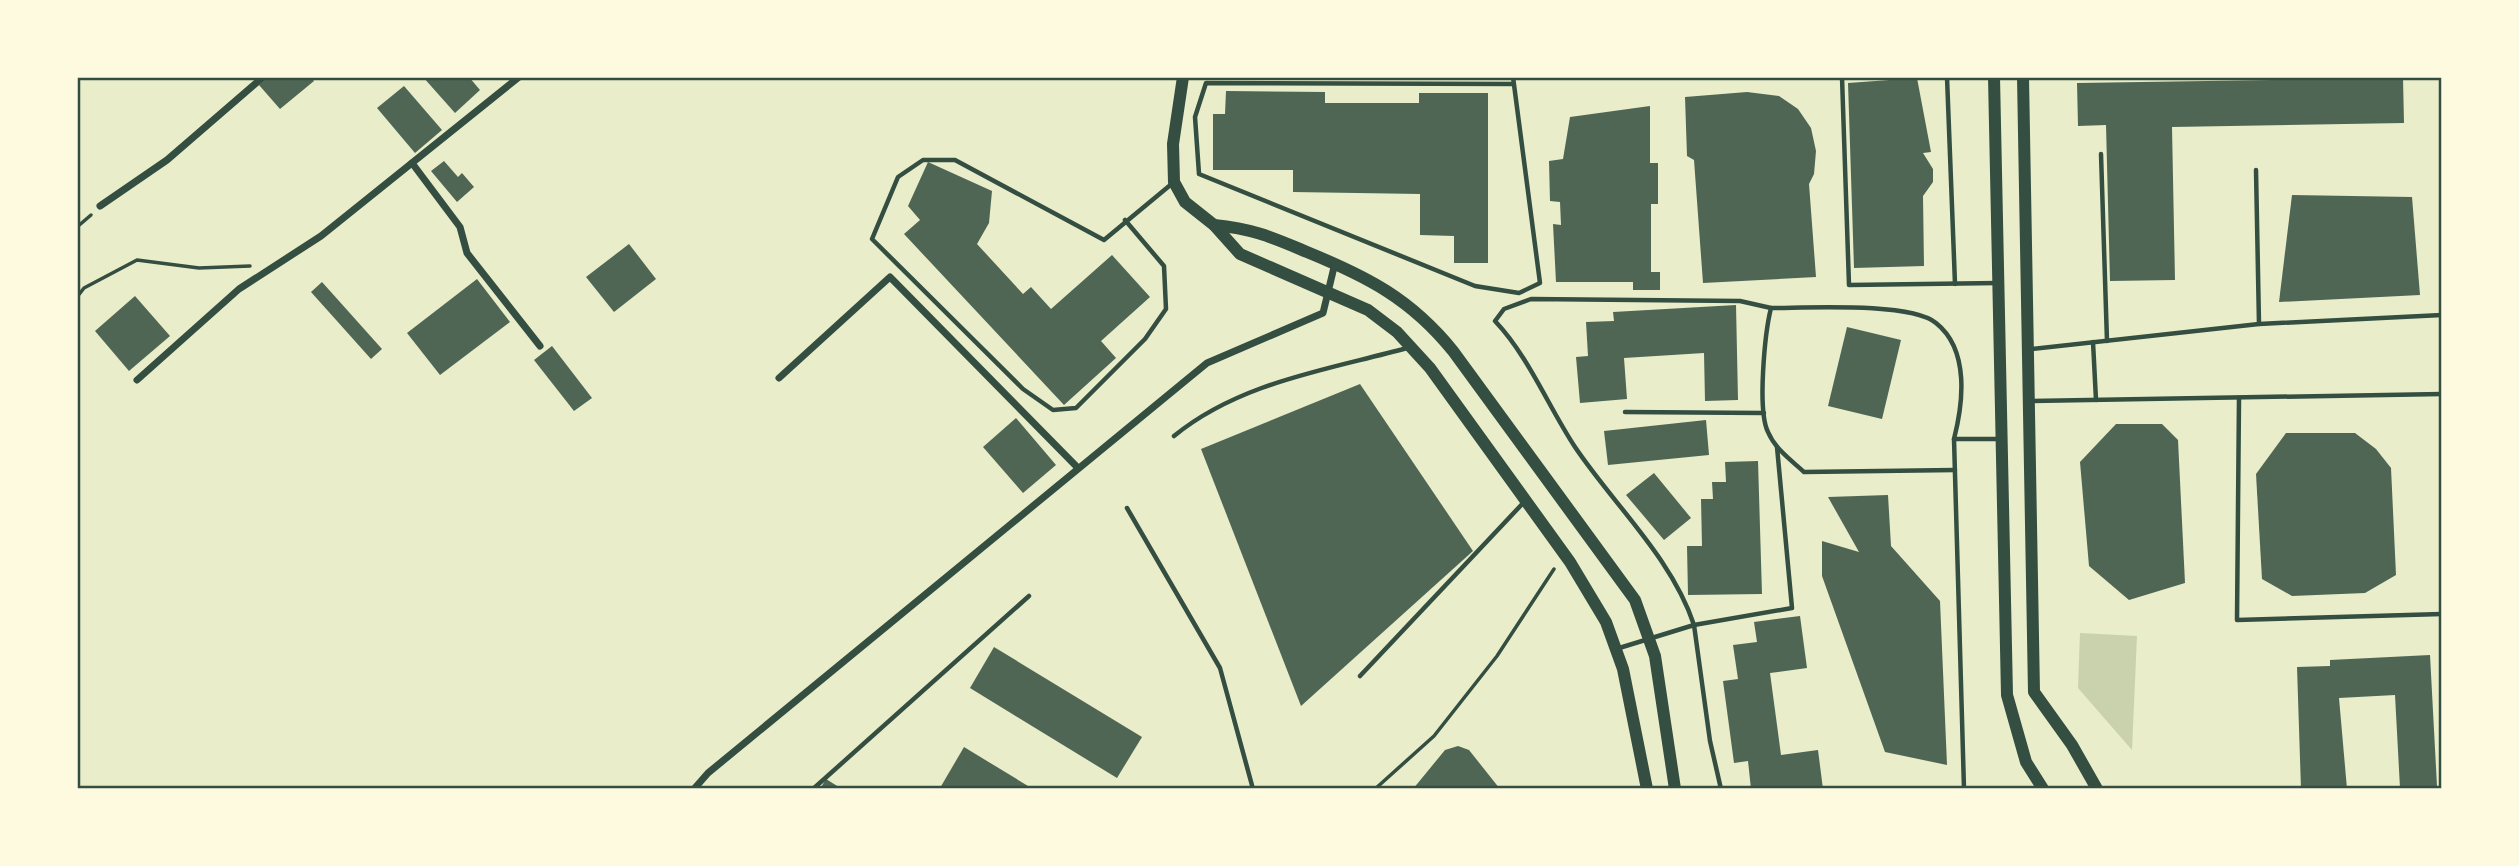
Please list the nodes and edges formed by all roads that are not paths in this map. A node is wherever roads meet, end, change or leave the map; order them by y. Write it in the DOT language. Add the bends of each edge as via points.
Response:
graph roads {
  1 [pos="263,77"];
  2 [pos="519,77"];
  3 [pos="1184,77"];
  4 [pos="1513,77"];
  5 [pos="1842,77"];
  6 [pos="1947,77"];
  7 [pos="1994,77"];
  8 [pos="2023,77"];
  9 [pos="1206,80"];
  10 [pos="1514,84"];
  11 [pos="2101,154"];
  12 [pos="412,163"];
  13 [pos="2256,170"];
  14 [pos="1174,182"];
  15 [pos="100,206"];
  16 [pos="1125,220"];
  17 [pos="1214,225"];
  18 [pos="1335,263"];
  19 [pos="1998,283"];
  20 [pos="1955,284"];
  21 [pos="1329,291"];
  22 [pos="1771,308"];
  23 [pos="2442,315"];
  24 [pos="2259,324"];
  25 [pos="2107,341"];
  26 [pos="2093,342"];
  27 [pos="540,346"];
  28 [pos="1413,347"];
  29 [pos="2027,350"];
  30 [pos="779,378"];
  31 [pos="137,380"];
  32 [pos="2442,394"];
  33 [pos="2239,398"];
  34 [pos="2096,400"];
  35 [pos="2028,401"];
  36 [pos="1625,412"];
  37 [pos="1764,413"];
  38 [pos="1174,436"];
  39 [pos="1954,439"];
  40 [pos="2002,439"];
  41 [pos="1777,447"];
  42 [pos="1078,468"];
  43 [pos="1955,470"];
  44 [pos="1525,501"];
  45 [pos="1127,508"];
  46 [pos="1029,596"];
  47 [pos="2442,614"];
  48 [pos="1694,625"];
  49 [pos="1651,639"];
  50 [pos="1616,649"];
  51 [pos="1360,676"];
  52 [pos="694,789"];
  53 [pos="813,789"];
  54 [pos="1253,789"];
  55 [pos="1647,789"];
  56 [pos="1675,789"];
  57 [pos="1721,789"];
  58 [pos="1964,789"];
  59 [pos="2043,789"];
  60 [pos="2097,789"];
  1 -- 15 [label="street" via="167,160"];
  2 -- 12 [label="street"];
  3 -- 14 [label="street" via="1173,144"];
  4 -- 10 [label="lane"];
  5 -- 20 [label="lane" via="1849,285"];
  6 -- 20 [label="lane"];
  7 -- 19 [label="street"];
  8 -- 29 [label="street"];
  9 -- 10 [label="lane"];
  9 -- 10 [label="lane" via="1195,117 1199,174 1475,286 1519,293 1540,283"];
  11 -- 25 [label="lane"];
  12 -- 27 [label="street" via="460,227 467,253"];
  12 -- 31 [label="street" via="321,236 239,289"];
  13 -- 24 [label="lane"];
  14 -- 16 [label="lane"];
  14 -- 17 [label="street" via="1185,202"];
  16 -- 16 [label="lane" via="1104,240 955,160 923,160 898,177 872,239 1023,389 1054,410 1076,408 1145,339 1166,309 1164,266"];
  17 -- 18 [label="street" via="1250,228"];
  17 -- 21 [label="street" via="1240,254"];
  18 -- 21 [label="street"];
  18 -- 49 [label="street" via="1383,286 1434,327 1635,600"];
  19 -- 20 [label="lane"];
  19 -- 40 [label="street"];
  21 -- 28 [label="street" via="1368,310"];
  21 -- 42 [label="street" via="1323,313 1207,363"];
  22 -- 37 [label="lane" via="1765,341"];
  22 -- 39 [label="lane" via="1895,312 1917,314 1937,323 1960,368 1962,396"];
  22 -- 48 [label="lane" via="1740,301 1531,299 1504,309 1495,321 1536,377 1591,471 1665,568"];
  23 -- 24 [label="lane"];
  24 -- 25 [label="lane"];
  25 -- 26 [label="lane"];
  26 -- 29 [label="lane"];
  26 -- 34 [label="lane"];
  28 -- 38 [label="lane" via="1233,397"];
  28 -- 44 [label="street"];
  29 -- 35 [label="street"];
  30 -- 42 [label="street" via="890,277"];
  32 -- 33 [label="lane"];
  33 -- 34 [label="lane"];
  33 -- 47 [label="lane" via="2236,620"];
  34 -- 35 [label="lane"];
  35 -- 60 [label="street" via="2034,692"];
  36 -- 37 [label="lane"];
  37 -- 41 [label="lane" via="1767,431"];
  39 -- 40 [label="lane"];
  39 -- 43 [label="lane"];
  40 -- 59 [label="street" via="2007,695 2026,762"];
  41 -- 43 [label="lane" via="1804,472"];
  41 -- 48 [label="lane" via="1792,608"];
  42 -- 52 [label="street"];
  43 -- 58 [label="lane"];
  44 -- 50 [label="street" via="1593,596"];
  44 -- 51 [label="lane"];
  45 -- 54 [label="lane" via="1220,668"];
  46 -- 53 [label="lane"];
  48 -- 49 [label="lane"];
  48 -- 57 [label="lane"];
  49 -- 50 [label="lane"];
  49 -- 56 [label="street"];
  50 -- 55 [label="street"];
}
